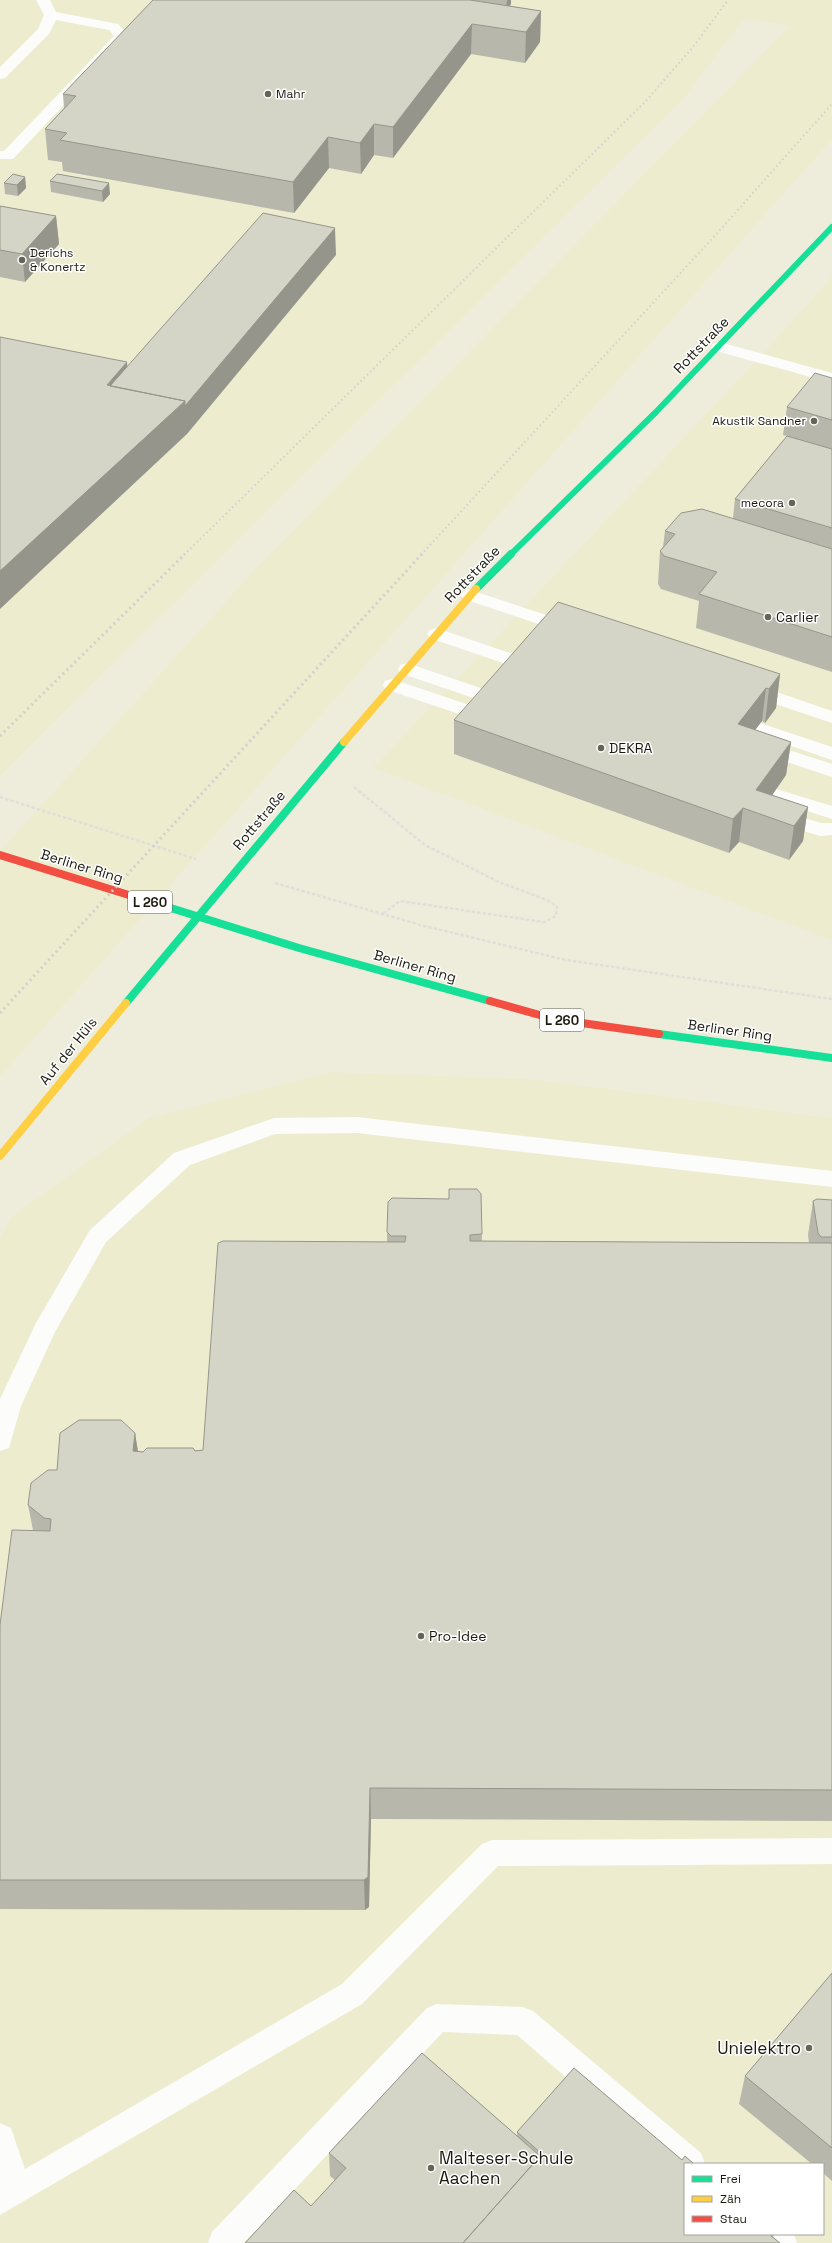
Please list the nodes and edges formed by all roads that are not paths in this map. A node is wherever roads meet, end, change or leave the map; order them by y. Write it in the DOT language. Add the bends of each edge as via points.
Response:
graph roads {
  1 [pos="43,0"];
  2 [pos="51,15"];
  3 [pos="0,75"];
  4 [pos="0,155"];
  5 [pos="832,227"];
  6 [pos="719,347"];
  7 [pos="832,378"];
  8 [pos="470,595"];
  9 [pos="442,628"];
  10 [pos="591,635"];
  11 [pos="535,660"];
  12 [pos="407,669"];
  13 [pos="392,685"];
  14 [pos="736,685"];
  15 [pos="500,701"];
  16 [pos="486,717"];
  17 [pos="832,717"];
  18 [pos="832,754"];
  19 [pos="832,771"];
  20 [pos="774,794"];
  21 [pos="762,810"];
  22 [pos="832,813"];
  23 [pos="832,829"];
  24 [pos="0,855"];
  25 [pos="158,965"];
  26 [pos="832,1058"];
  27 [pos="0,1156"];
  28 [pos="832,1179"];
  29 [pos="0,1441"];
  30 [pos="832,1851"];
  31 [pos="0,2138"];
  32 [pos="689,2163"];
  33 [pos="8,2195"];
  34 [pos="773,2235"];
  35 [pos="223,2243"];
  36 [pos="782,2243"];
  1 -- 2 [label="lane"];
  2 -- 3 [label="lane" via="44,31"];
  2 -- 4 [label="lane" via="113,27 122,36 8,156"];
  5 -- 6 [label="street, Rottstraße"];
  6 -- 7 [label="lane"];
  6 -- 8 [label="street, Rottstraße"];
  8 -- 9 [label="street, Rottstraße"];
  8 -- 10 [label="lane"];
  9 -- 11 [label="lane"];
  9 -- 12 [label="street, Rottstraße"];
  12 -- 13 [label="street, Rottstraße"];
  12 -- 15 [label="lane"];
  13 -- 16 [label="lane"];
  13 -- 25 [label="street, Rottstraße"];
  14 -- 17 [label="lane"];
  18 -- 19 [label="lane" via="752,735"];
  20 -- 22 [label="lane"];
  21 -- 23 [label="lane" via="820,830"];
  24 -- 26 [label="street, Berliner Ring / L 260" via="299,948 554,1019"];
  25 -- 27 [label="street, Auf der Hüls"];
  28 -- 29 [label="lane" via="357,1125 274,1126 182,1160 98,1236 44,1330 9,1406"];
  30 -- 33 [label="lane" via="492,1853 352,1994"];
  31 -- 33 [label="lane"];
  32 -- 35 [label="lane" via="523,2021 437,2018"];
  34 -- 36 [label="lane"];
}
